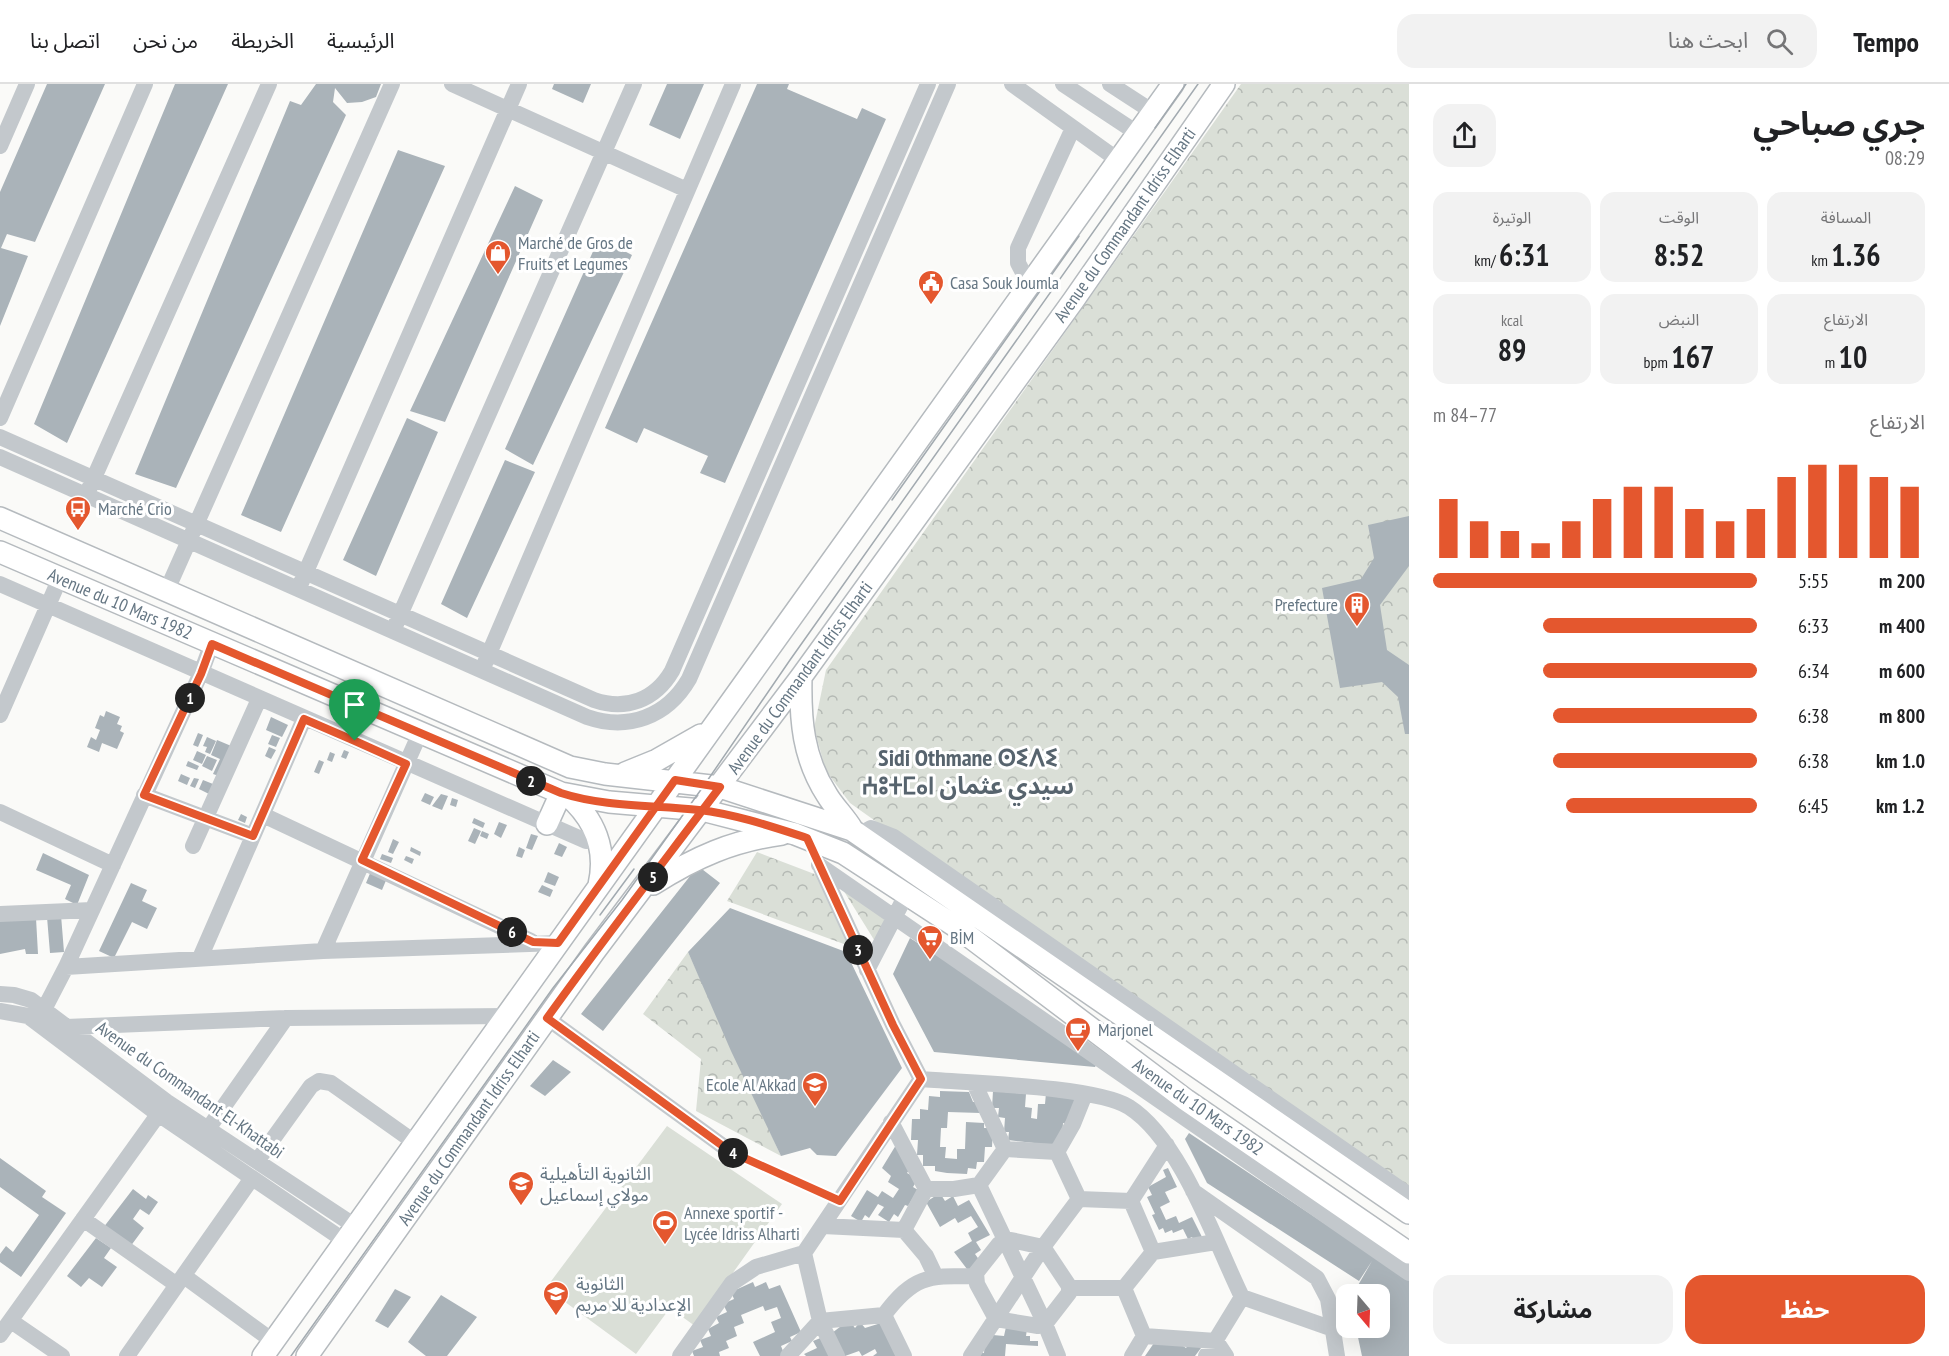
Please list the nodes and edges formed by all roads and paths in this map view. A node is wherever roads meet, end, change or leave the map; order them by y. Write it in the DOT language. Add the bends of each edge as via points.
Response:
graph roads {
  1 [pos="27,84"];
  2 [pos="146,84"];
  3 [pos="269,84"];
  4 [pos="392,84"];
  5 [pos="452,84"];
  6 [pos="519,84"];
  7 [pos="634,84"];
  8 [pos="733,84"];
  9 [pos="928,84"];
  10 [pos="948,84"];
  11 [pos="1012,84"];
  12 [pos="1063,84"];
  13 [pos="1110,84"];
  14 [pos="1173,84"];
  15 [pos="1224,84"];
  16 [pos="508,109"];
  17 [pos="1153,112"];
  18 [pos="1073,128"];
  19 [pos="1137,133"];
  20 [pos="0,146"];
  21 [pos="604,153"];
  22 [pos="1118,160"];
  23 [pos="687,190"];
  24 [pos="1029,284"];
  25 [pos="0,418"];
  26 [pos="0,437"];
  27 [pos="0,457"];
  28 [pos="94,479"];
  29 [pos="86,495"];
  30 [pos="0,518"];
  31 [pos="196,524"];
  32 [pos="188,541"];
  33 [pos="0,552"];
  34 [pos="306,572"];
  35 [pos="60,578"];
  36 [pos="0,584"];
  37 [pos="298,589"];
  38 [pos="167,590"];
  39 [pos="49,604"];
  40 [pos="401,614"];
  41 [pos="393,630"];
  42 [pos="212,644"];
  43 [pos="490,652"];
  44 [pos="482,669"];
  45 [pos="201,674"];
  46 [pos="801,678"];
  47 [pos="259,699"];
  48 [pos="0,715"];
  49 [pos="304,719"];
  50 [pos="709,730"];
  51 [pos="420,734"];
  52 [pos="406,764"];
  53 [pos="620,775"];
  54 [pos="675,780"];
  55 [pos="720,787"];
  56 [pos="564,794"];
  57 [pos="144,795"];
  58 [pos="658,805"];
  59 [pos="702,810"];
  60 [pos="0,812"];
  61 [pos="263,815"];
  62 [pos="206,819"];
  63 [pos="547,824"];
  64 [pos="856,832"];
  65 [pos="798,835"];
  66 [pos="253,836"];
  67 [pos="586,841"];
  68 [pos="194,846"];
  69 [pos="362,860"];
  70 [pos="819,864"];
  71 [pos="113,865"];
  72 [pos="599,887"];
  73 [pos="640,892"];
  74 [pos="907,893"];
  75 [pos="92,910"];
  76 [pos="0,914"];
  77 [pos="895,917"];
  78 [pos="533,942"];
  79 [pos="558,943"];
  80 [pos="323,951"];
  81 [pos="200,958"];
  82 [pos="66,967"];
  83 [pos="867,970"];
  84 [pos="0,994"];
  85 [pos="0,1011"];
  86 [pos="41,1016"];
  87 [pos="507,1016"];
  88 [pos="286,1018"];
  89 [pos="547,1018"];
  90 [pos="66,1027"];
  91 [pos="921,1079"];
  92 [pos="974,1083"];
  93 [pos="1085,1094"];
  94 [pos="163,1108"];
  95 [pos="891,1122"];
  96 [pos="208,1129"];
  97 [pos="417,1144"];
  98 [pos="1167,1144"];
  99 [pos="1005,1149"];
  100 [pos="731,1152"];
  101 [pos="1057,1152"];
  102 [pos="257,1161"];
  103 [pos="252,1178"];
  104 [pos="979,1185"];
  105 [pos="926,1189"];
  106 [pos="1192,1190"];
  107 [pos="1409,1196"];
  108 [pos="1079,1199"];
  109 [pos="840,1201"];
  110 [pos="1131,1201"];
  111 [pos="1409,1213"];
  112 [pos="83,1219"];
  113 [pos="823,1226"];
  114 [pos="904,1230"];
  115 [pos="350,1234"];
  116 [pos="1005,1240"];
  117 [pos="1216,1242"];
  118 [pos="1043,1247"];
  119 [pos="804,1252"];
  120 [pos="1154,1252"];
  121 [pos="1409,1253"];
  122 [pos="1409,1273"];
  123 [pos="975,1276"];
  124 [pos="936,1277"];
  125 [pos="1024,1277"];
  126 [pos="181,1280"];
  127 [pos="1070,1288"];
  128 [pos="1124,1288"];
  129 [pos="1242,1297"];
  130 [pos="884,1315"];
  131 [pos="996,1319"];
  132 [pos="10,1321"];
  133 [pos="820,1321"];
  134 [pos="1046,1324"];
  135 [pos="1333,1329"];
  136 [pos="0,1335"];
  137 [pos="1144,1336"];
  138 [pos="1216,1341"];
  139 [pos="268,1349"];
  140 [pos="62,1356"];
  141 [pos="127,1356"];
  142 [pos="307,1356"];
  143 [pos="680,1356"];
  144 [pos="788,1356"];
  145 [pos="837,1356"];
  146 [pos="904,1356"];
  147 [pos="970,1356"];
  148 [pos="1058,1356"];
  149 [pos="1132,1356"];
  150 [pos="1206,1356"];
  151 [pos="1226,1356"];
  152 [pos="1337,1356"];
  1 -- 20 [label="street"];
  2 -- 25 [label="street"];
  3 -- 28 [label="street"];
  4 -- 31 [label="street"];
  5 -- 16 [label="street"];
  6 -- 16 [label="street"];
  7 -- 21 [label="street"];
  8 -- 23 [label="street"];
  9 -- 43 [label="street" via="668,678 656,692 641,700 613,705"];
  10 -- 44 [label="street" via="689,678 676,698 648,717 611,723 587,717"];
  11 -- 18 [label="street"];
  12 -- 19 [label="street"];
  13 -- 17 [label="street"];
  14 -- 17 [label="main road, Avenue du Commandant Idriss Elharti"];
  15 -- 46 [label="main road, Avenue du Commandant Idriss Elharti"];
  16 -- 21 [label="street"];
  16 -- 34 [label="street"];
  17 -- 19 [label="main road, Avenue du Commandant Idriss Elharti"];
  18 -- 22 [label="street"];
  18 -- 24 [label="street" via="1018,248 1018,263"];
  19 -- 22 [label="main road, Avenue du Commandant Idriss Elharti"];
  21 -- 23 [label="street"];
  21 -- 40 [label="street"];
  22 -- 24 [label="main road, Avenue du Commandant Idriss Elharti"];
  23 -- 43 [label="street"];
  24 -- 50 [label="main road, Avenue du Commandant Idriss Elharti"];
  26 -- 28 [label="street"];
  27 -- 29 [label="street"];
  28 -- 29 [label="street"];
  28 -- 31 [label="street"];
  29 -- 32 [label="street"];
  30 -- 38 [label="main road, Avenue du 10 Mars 1982"];
  31 -- 32 [label="street"];
  31 -- 34 [label="street"];
  32 -- 37 [label="street"];
  32 -- 38 [label="street"];
  33 -- 35 [label="main road, Avenue du 10 Mars 1982"];
  34 -- 37 [label="street"];
  34 -- 40 [label="street"];
  35 -- 39 [label="street"];
  35 -- 42 [label="main road, Avenue du 10 Mars 1982"];
  36 -- 39 [label="street"];
  37 -- 41 [label="street"];
  38 -- 53 [label="main road, Avenue du 10 Mars 1982" via="570,766"];
  39 -- 45 [label="street"];
  39 -- 48 [label="street"];
  40 -- 41 [label="street"];
  40 -- 43 [label="street"];
  41 -- 44 [label="street"];
  42 -- 45 [label="street"];
  42 -- 51 [label="main road, Avenue du 10 Mars 1982"];
  43 -- 44 [label="street"];
  45 -- 47 [label="street"];
  45 -- 57 [label="street"];
  46 -- 55 [label="main road, Avenue du Commandant Idriss Elharti"];
  46 -- 64 [label="main road" via="800,716 808,759 824,791"];
  47 -- 49 [label="street"];
  47 -- 62 [label="street"];
  49 -- 52 [label="street"];
  49 -- 61 [label="street"];
  50 -- 53 [label="main road" via="675,751"];
  50 -- 54 [label="main road, Avenue du Commandant Idriss Elharti"];
  51 -- 52 [label="street"];
  51 -- 56 [label="main road, Avenue du 10 Mars 1982"];
  52 -- 63 [label="street"];
  52 -- 69 [label="street"];
  53 -- 54 [label="main road, Avenue du 10 Mars 1982"];
  54 -- 55 [label="main road, Avenue du 10 Mars 1982"];
  54 -- 58 [label="main road, Avenue du Commandant Idriss Elharti"];
  55 -- 59 [label="main road, Avenue du Commandant Idriss Elharti"];
  55 -- 64 [label="main road, Avenue du 10 Mars 1982"];
  56 -- 58 [label="main road, Avenue du 10 Mars 1982"];
  56 -- 63 [label="main road"];
  56 -- 72 [label="main road" via="585,814 597,836 602,861"];
  57 -- 62 [label="street"];
  57 -- 71 [label="street"];
  58 -- 59 [label="main road, Avenue du 10 Mars 1982"];
  58 -- 72 [label="main road, Avenue du Commandant Idriss Elharti"];
  59 -- 65 [label="main road, Avenue du 10 Mars 1982"];
  59 -- 73 [label="main road, Avenue du Commandant Idriss Elharti"];
  60 -- 71 [label="street"];
  61 -- 66 [label="street"];
  61 -- 69 [label="street"];
  62 -- 66 [label="street"];
  62 -- 68 [label="street"];
  63 -- 67 [label="street"];
  64 -- 107 [label="street" via="871,828 894,837"];
  64 -- 111 [label="main road, Avenue du 10 Mars 1982"];
  65 -- 70 [label="street"];
  65 -- 73 [label="main road" via="745,841 707,853"];
  65 -- 74 [label="main road, Avenue du 10 Mars 1982" via="857,861"];
  66 -- 81 [label="street"];
  69 -- 78 [label="street"];
  69 -- 80 [label="street"];
  70 -- 77 [label="street"];
  70 -- 83 [label="street"];
  71 -- 75 [label="street"];
  72 -- 79 [label="main road, Avenue du Commandant Idriss Elharti"];
  73 -- 89 [label="main road, Avenue du Commandant Idriss Elharti"];
  74 -- 77 [label="street"];
  74 -- 121 [label="main road, Avenue du 10 Mars 1982" via="1186,1100"];
  75 -- 76 [label="street"];
  75 -- 82 [label="street"];
  77 -- 83 [label="street"];
  77 -- 122 [label="street"];
  78 -- 79 [label="street"];
  78 -- 80 [label="street"];
  79 -- 87 [label="main road, Avenue du Commandant Idriss Elharti"];
  80 -- 81 [label="street"];
  81 -- 82 [label="street"];
  82 -- 86 [label="street"];
  83 -- 91 [label="street"];
  84 -- 86 [label="street, Avenue du Commandant El-Khattabi" via="31,1000"];
  85 -- 86 [label="street, Avenue du Commandant El-Khattabi"];
  86 -- 90 [label="street, Avenue du Commandant El-Khattabi"];
  86 -- 94 [label="street, Avenue du Commandant El-Khattabi"];
  87 -- 88 [label="street"];
  87 -- 97 [label="main road, Avenue du Commandant Idriss Elharti"];
  88 -- 90 [label="street"];
  88 -- 96 [label="street"];
  89 -- 100 [label="street"];
  89 -- 142 [label="main road, Avenue du Commandant Idriss Elharti"];
  90 -- 94 [label="street, Avenue du Commandant El-Khattabi"];
  91 -- 92 [label="street"];
  91 -- 95 [label="street"];
  92 -- 93 [label="street"];
  92 -- 99 [label="street"];
  93 -- 98 [label="street" via="1128,1107"];
  93 -- 101 [label="street"];
  94 -- 96 [label="street, Avenue du Commandant El-Khattabi"];
  94 -- 103 [label="street, Avenue du Commandant El-Khattabi"];
  94 -- 112 [label="street"];
  95 -- 105 [label="street"];
  95 -- 109 [label="street"];
  96 -- 102 [label="street, Avenue du Commandant El-Khattabi"];
  97 -- 102 [label="street" via="331,1083 319,1081 311,1086"];
  97 -- 115 [label="main road, Avenue du Commandant Idriss Elharti"];
  98 -- 106 [label="street"];
  98 -- 110 [label="street"];
  99 -- 101 [label="street"];
  99 -- 104 [label="street"];
  100 -- 109 [label="path"];
  101 -- 108 [label="street"];
  102 -- 115 [label="street, Avenue du Commandant El-Khattabi"];
  103 -- 115 [label="street, Avenue du Commandant El-Khattabi"];
  103 -- 126 [label="street"];
  104 -- 105 [label="street"];
  104 -- 116 [label="street"];
  105 -- 114 [label="street"];
  106 -- 117 [label="street"];
  106 -- 135 [label="street" via="1317,1278 1328,1299"];
  108 -- 110 [label="street"];
  108 -- 118 [label="street"];
  109 -- 113 [label="street"];
  110 -- 120 [label="street"];
  112 -- 126 [label="street"];
  112 -- 132 [label="street"];
  113 -- 114 [label="street"];
  113 -- 119 [label="street"];
  114 -- 124 [label="street" via="926,1256"];
  115 -- 139 [label="main road, Avenue du Commandant Idriss Elharti"];
  116 -- 118 [label="street"];
  116 -- 123 [label="street" via="977,1268"];
  116 -- 125 [label="street"];
  117 -- 120 [label="street"];
  117 -- 129 [label="street"];
  118 -- 125 [label="street"];
  118 -- 127 [label="street"];
  119 -- 133 [label="street"];
  119 -- 143 [label="street" via="756,1268 732,1283"];
  120 -- 128 [label="street"];
  123 -- 124 [label="street"];
  123 -- 131 [label="street"];
  124 -- 130 [label="street" via="905,1290"];
  125 -- 131 [label="street"];
  125 -- 134 [label="street"];
  126 -- 139 [label="street"];
  126 -- 141 [label="street"];
  127 -- 128 [label="street"];
  127 -- 134 [label="street"];
  128 -- 137 [label="street"];
  129 -- 135 [label="street"];
  129 -- 138 [label="street"];
  130 -- 133 [label="street"];
  130 -- 146 [label="street"];
  131 -- 134 [label="street"];
  131 -- 147 [label="street"];
  132 -- 136 [label="street"];
  132 -- 140 [label="street"];
  133 -- 144 [label="street"];
  133 -- 145 [label="street"];
  134 -- 148 [label="street"];
  135 -- 152 [label="street"];
  137 -- 138 [label="street"];
  137 -- 149 [label="street"];
  138 -- 150 [label="street"];
  138 -- 151 [label="street"];
}
